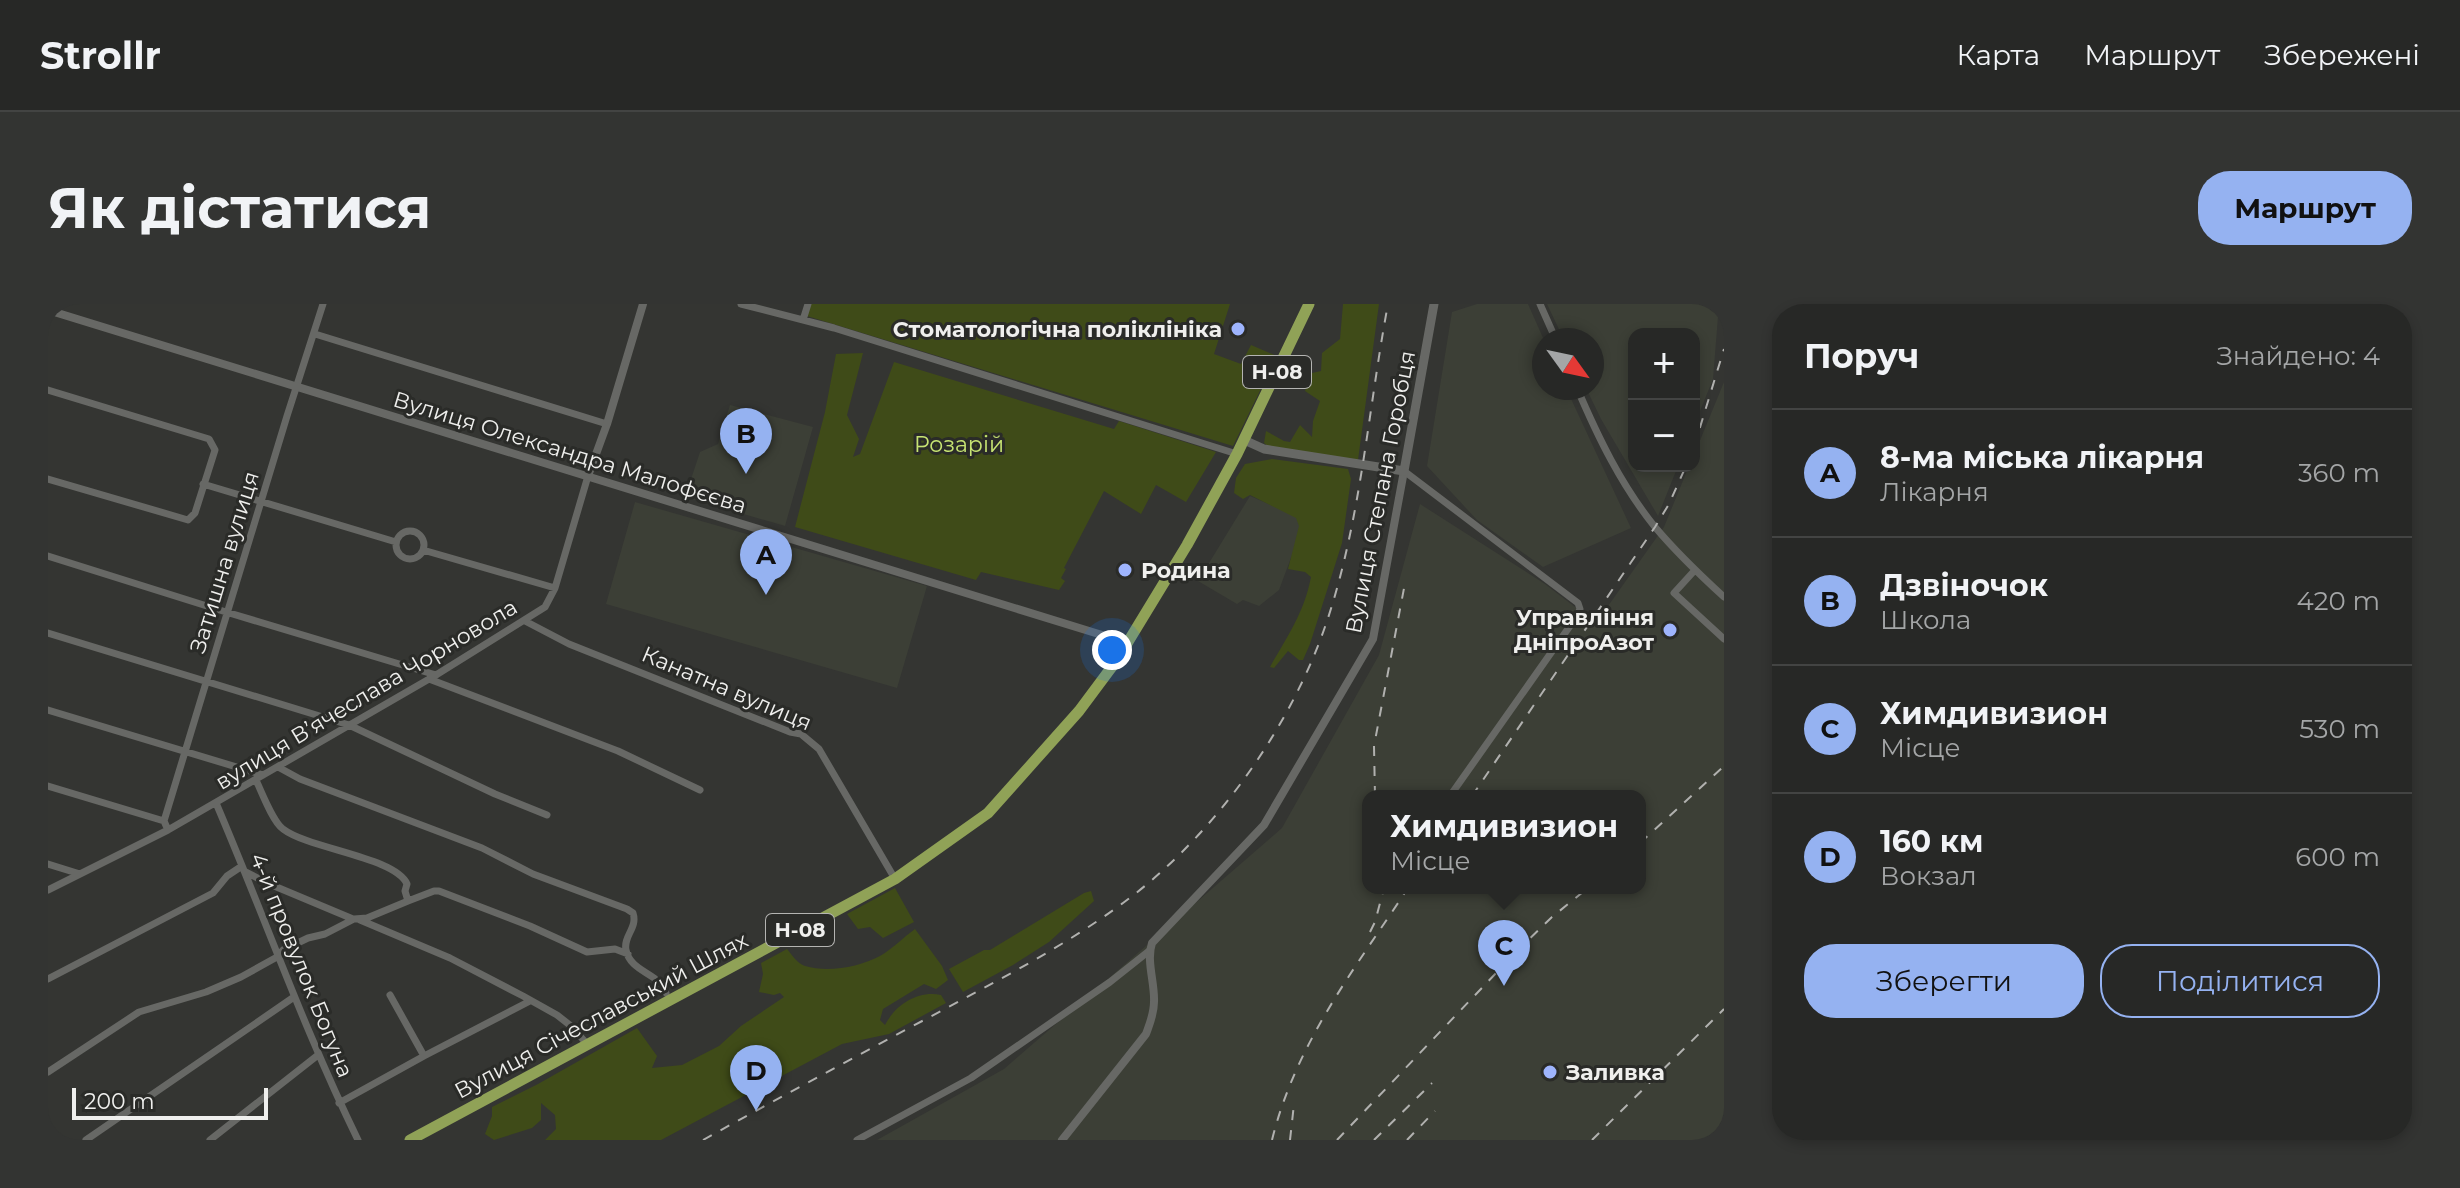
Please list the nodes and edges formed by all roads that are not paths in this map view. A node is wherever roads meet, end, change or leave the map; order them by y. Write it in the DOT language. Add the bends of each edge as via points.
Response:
graph roads {
  1 [pos="323,304"];
  2 [pos="643,304"];
  3 [pos="741,304"];
  4 [pos="808,304"];
  5 [pos="1309,304"];
  6 [pos="1434,304"];
  7 [pos="1540,304"];
  8 [pos="48,310"];
  9 [pos="803,320"];
  10 [pos="1551,328"];
  11 [pos="315,334"];
  12 [pos="297,387"];
  13 [pos="48,390"];
  14 [pos="1583,400"];
  15 [pos="607,424"];
  16 [pos="1244,440"];
  17 [pos="1237,454"];
  18 [pos="1404,471"];
  19 [pos="588,476"];
  20 [pos="48,479"];
  21 [pos="203,484"];
  22 [pos="261,501"];
  23 [pos="396,542"];
  24 [pos="423,550"];
  25 [pos="48,556"];
  26 [pos="1695,570"];
  27 [pos="555,588"];
  28 [pos="1724,597"];
  29 [pos="226,612"];
  30 [pos="525,621"];
  31 [pos="48,633"];
  32 [pos="1724,639"];
  33 [pos="1128,643"];
  34 [pos="447,668"];
  35 [pos="433,677"];
  36 [pos="206,681"];
  37 [pos="444,686"];
  38 [pos="48,710"];
  39 [pos="349,725"];
  40 [pos="185,751"];
  41 [pos="278,767"];
  42 [pos="260,778"];
  43 [pos="48,786"];
  44 [pos="700,790"];
  45 [pos="1454,790"];
  46 [pos="216,803"];
  47 [pos="547,815"];
  48 [pos="164,821"];
  49 [pos="168,830"];
  50 [pos="48,864"];
  51 [pos="244,869"];
  52 [pos="80,874"];
  53 [pos="895,879"];
  54 [pos="48,890"];
  55 [pos="408,901"];
  56 [pos="357,920"];
  57 [pos="1149,951"];
  58 [pos="628,954"];
  59 [pos="277,957"];
  60 [pos="48,979"];
  61 [pos="666,993"];
  62 [pos="390,995"];
  63 [pos="294,997"];
  64 [pos="530,1001"];
  65 [pos="588,1045"];
  66 [pos="318,1055"];
  67 [pos="424,1056"];
  68 [pos="48,1072"];
  69 [pos="339,1103"];
  70 [pos="86,1140"];
  71 [pos="210,1140"];
  72 [pos="358,1140"];
  73 [pos="410,1140"];
  74 [pos="857,1140"];
  75 [pos="1062,1140"];
  1 -- 11 [label="street, Затишна вулиця"];
  2 -- 15 [label="street, вулиця Вʼячеслава Чорновола"];
  3 -- 9 [label="street"];
  4 -- 9 [label="street"];
  5 -- 16 [label="main road, Вулиця Січеславський Шлях / Н-08"];
  6 -- 18 [label="main road, Вулиця Степана Горобця"];
  7 -- 10 [label="street"];
  8 -- 12 [label="street, Вулиця Олександра Малофєєва"];
  9 -- 17 [label="street"];
  11 -- 12 [label="street, Затишна вулиця"];
  11 -- 15 [label="street"];
  12 -- 19 [label="street, Вулиця Олександра Малофєєва"];
  12 -- 22 [label="street, Затишна вулиця"];
  13 -- 21 [label="street" via="209,439 215,450"];
  14 -- 26 [label="street" via="1630,493"];
  15 -- 19 [label="street, вулиця Вʼячеслава Чорновола"];
  16 -- 17 [label="main road, Вулиця Січеславський Шлях / Н-08"];
  16 -- 18 [label="main road" via="1264,449"];
  17 -- 33 [label="main road, Вулиця Січеславський Шлях / Н-08"];
  18 -- 45 [label="street" via="1580,609"];
  18 -- 57 [label="street, Вулиця Степана Горобця" via="1373,639 1264,825"];
  19 -- 27 [label="street, вулиця Вʼячеслава Чорновола"];
  19 -- 33 [label="street, Вулиця Олександра Малофєєва"];
  20 -- 21 [label="street" via="185,521 195,513"];
  21 -- 22 [label="street"];
  22 -- 23 [label="street"];
  22 -- 29 [label="street, Затишна вулиця"];
  23 -- 24 [label="street" via="404,558 418,557"];
  23 -- 24 [label="street" via="405,532 414,532 421,537"];
  24 -- 27 [label="street"];
  25 -- 29 [label="street"];
  26 -- 28 [label="street"];
  26 -- 32 [label="street" via="1674,593"];
  27 -- 30 [label="street, вулиця Вʼячеслава Чорновола" via="545,607"];
  29 -- 35 [label="street"];
  29 -- 36 [label="street, Затишна вулиця"];
  30 -- 34 [label="street, вулиця Вʼячеслава Чорновола"];
  30 -- 53 [label="street, Канатна вулиця" via="569,644 801,734 835,772"];
  31 -- 36 [label="street"];
  33 -- 53 [label="main road, Вулиця Січеславський Шлях / Н-08" via="1079,711 1004,798"];
  34 -- 35 [label="street, вулиця Вʼячеслава Чорновола"];
  34 -- 37 [label="street"];
  35 -- 37 [label="street"];
  35 -- 39 [label="street, вулиця Вʼячеслава Чорновола"];
  36 -- 39 [label="street"];
  36 -- 40 [label="street, Затишна вулиця"];
  37 -- 44 [label="street" via="618,751"];
  38 -- 40 [label="street"];
  39 -- 41 [label="street, вулиця Вʼячеслава Чорновола"];
  39 -- 47 [label="street"];
  40 -- 42 [label="street"];
  40 -- 48 [label="street, Затишна вулиця"];
  41 -- 42 [label="street, вулиця Вʼячеслава Чорновола"];
  41 -- 58 [label="street" via="627,909 635,918"];
  42 -- 46 [label="street, вулиця Вʼячеслава Чорновола"];
  42 -- 55 [label="street" via="281,828 402,875"];
  43 -- 48 [label="street"];
  46 -- 49 [label="street, вулиця Вʼячеслава Чорновола"];
  46 -- 51 [label="street, 4-й провулок Богуна"];
  48 -- 49 [label="street"];
  49 -- 52 [label="street, вулиця Вʼячеслава Чорновола"];
  50 -- 52 [label="street"];
  51 -- 56 [label="street"];
  51 -- 59 [label="street, 4-й провулок Богуна"];
  51 -- 60 [label="street" via="227,876 213,893"];
  52 -- 54 [label="street, вулиця Вʼячеслава Чорновола"];
  53 -- 65 [label="main road, Вулиця Січеславський Шлях / Н-08"];
  55 -- 56 [label="street"];
  55 -- 58 [label="street" via="439,891 587,952 615,949"];
  56 -- 59 [label="street" via="308,938"];
  56 -- 64 [label="street" via="450,958"];
  57 -- 74 [label="street" via="971,1078"];
  57 -- 75 [label="street" via="1155,1000 1146,1034"];
  58 -- 61 [label="street"];
  59 -- 63 [label="street, 4-й провулок Богуна"];
  59 -- 68 [label="street" via="206,992 139,1012"];
  62 -- 67 [label="street"];
  63 -- 66 [label="street, 4-й провулок Богуна"];
  63 -- 70 [label="street"];
  64 -- 65 [label="street" via="557,1015"];
  64 -- 67 [label="street"];
  65 -- 73 [label="main road, Вулиця Січеславський Шлях / Н-08"];
  66 -- 69 [label="street, 4-й провулок Богуна"];
  66 -- 71 [label="street"];
  67 -- 69 [label="street"];
  69 -- 72 [label="street, 4-й провулок Богуна"];
}
